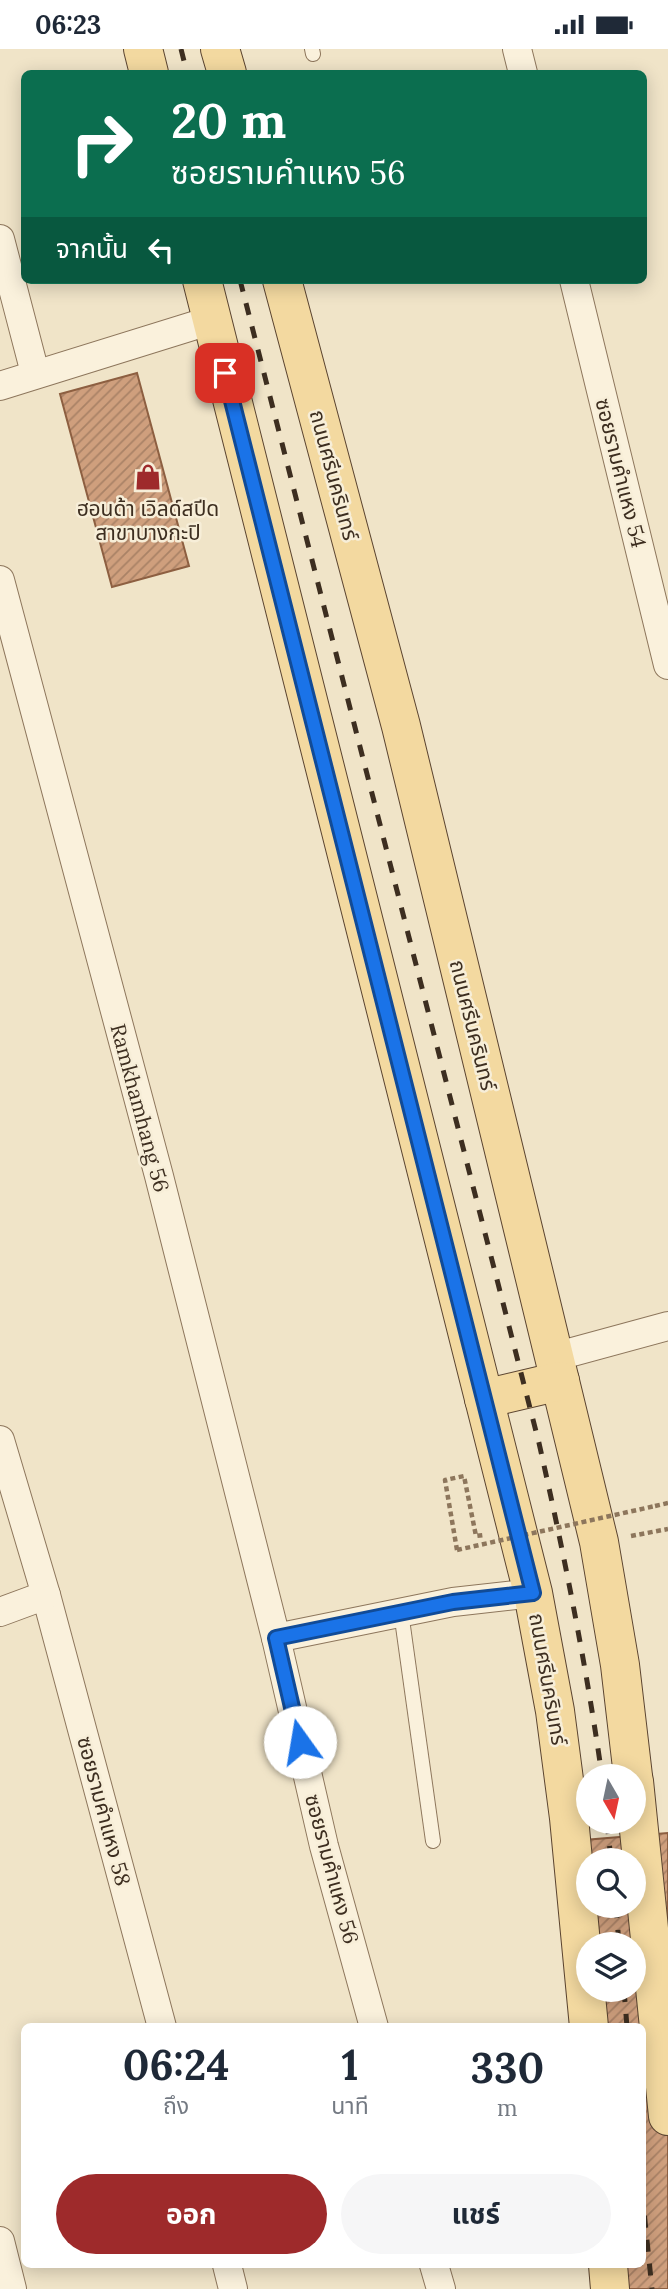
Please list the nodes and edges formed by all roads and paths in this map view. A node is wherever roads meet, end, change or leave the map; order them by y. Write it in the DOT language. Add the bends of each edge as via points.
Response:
graph roads {
  1 [pos="143,49"];
  2 [pos="220,49"];
  3 [pos="517,49"];
  4 [pos="148,70"];
  5 [pos="226,70"];
  6 [pos="522,70"];
  7 [pos="0,239"];
  8 [pos="203,284"];
  9 [pos="283,284"];
  10 [pos="575,284"];
  11 [pos="212,320"];
  12 [pos="35,373"];
  13 [pos="0,386"];
  14 [pos="0,580"];
  15 [pos="668,665"];
  16 [pos="668,1326"];
  17 [pos="557,1369"];
  18 [pos="484,1399"];
  19 [pos="0,1440"];
  20 [pos="668,1503"];
  21 [pos="476,1536"];
  22 [pos="533,1593"];
  23 [pos="46,1595"];
  24 [pos="0,1612"];
  25 [pos="401,1612"];
  26 [pos="276,1638"];
  27 [pos="632,1764"];
  28 [pos="641,1834"];
  29 [pos="433,1841"];
  30 [pos="662,1993"];
  31 [pos="161,2023"];
  32 [pos="373,2023"];
  33 [pos="589,2023"];
  34 [pos="668,2116"];
  35 [pos="0,2241"];
  36 [pos="228,2268"];
  37 [pos="435,2268"];
  38 [pos="608,2268"];
  39 [pos="12,2289"];
  40 [pos="233,2289"];
  41 [pos="441,2289"];
  42 [pos="611,2289"];
  1 -- 4 [label="main road"];
  2 -- 5 [label="main road"];
  3 -- 6 [label="street"];
  7 -- 12 [label="street"];
  8 -- 11 [label="main road, ถนนศรีนครินทร์"];
  9 -- 17 [label="main road, ถนนศรีนครินทร์" via="401,726"];
  10 -- 15 [label="street, ซอยรามคำแหง 54"];
  11 -- 12 [label="street"];
  11 -- 18 [label="main road, ถนนศรีนครินทร์"];
  12 -- 13 [label="street"];
  14 -- 26 [label="street, Ramkhamhang 56"];
  16 -- 17 [label="street"];
  17 -- 18 [label="main road"];
  17 -- 27 [label="main road, ถนนศรีนครินทร์" via="599,1542"];
  18 -- 22 [label="main road, ถนนศรีนครินทร์"];
  19 -- 23 [label="street, ซอยรามคำแหง 58"];
  20 -- 21 [label="path, bridge" via="457,1550 445,1480 464,1476"];
  22 -- 25 [label="street"];
  22 -- 33 [label="main road, ถนนศรีนครินทร์" via="555,1711"];
  23 -- 24 [label="street"];
  23 -- 31 [label="street, ซอยรามคำแหง 58"];
  25 -- 26 [label="street"];
  25 -- 29 [label="lane"];
  26 -- 32 [label="street, ซอยรามคำแหง 56" via="324,1846"];
  28 -- 30 [label="main road"];
  30 -- 34 [label="main road"];
  35 -- 39 [label="street"];
  36 -- 40 [label="street"];
  37 -- 41 [label="street"];
  38 -- 42 [label="main road"];
}
